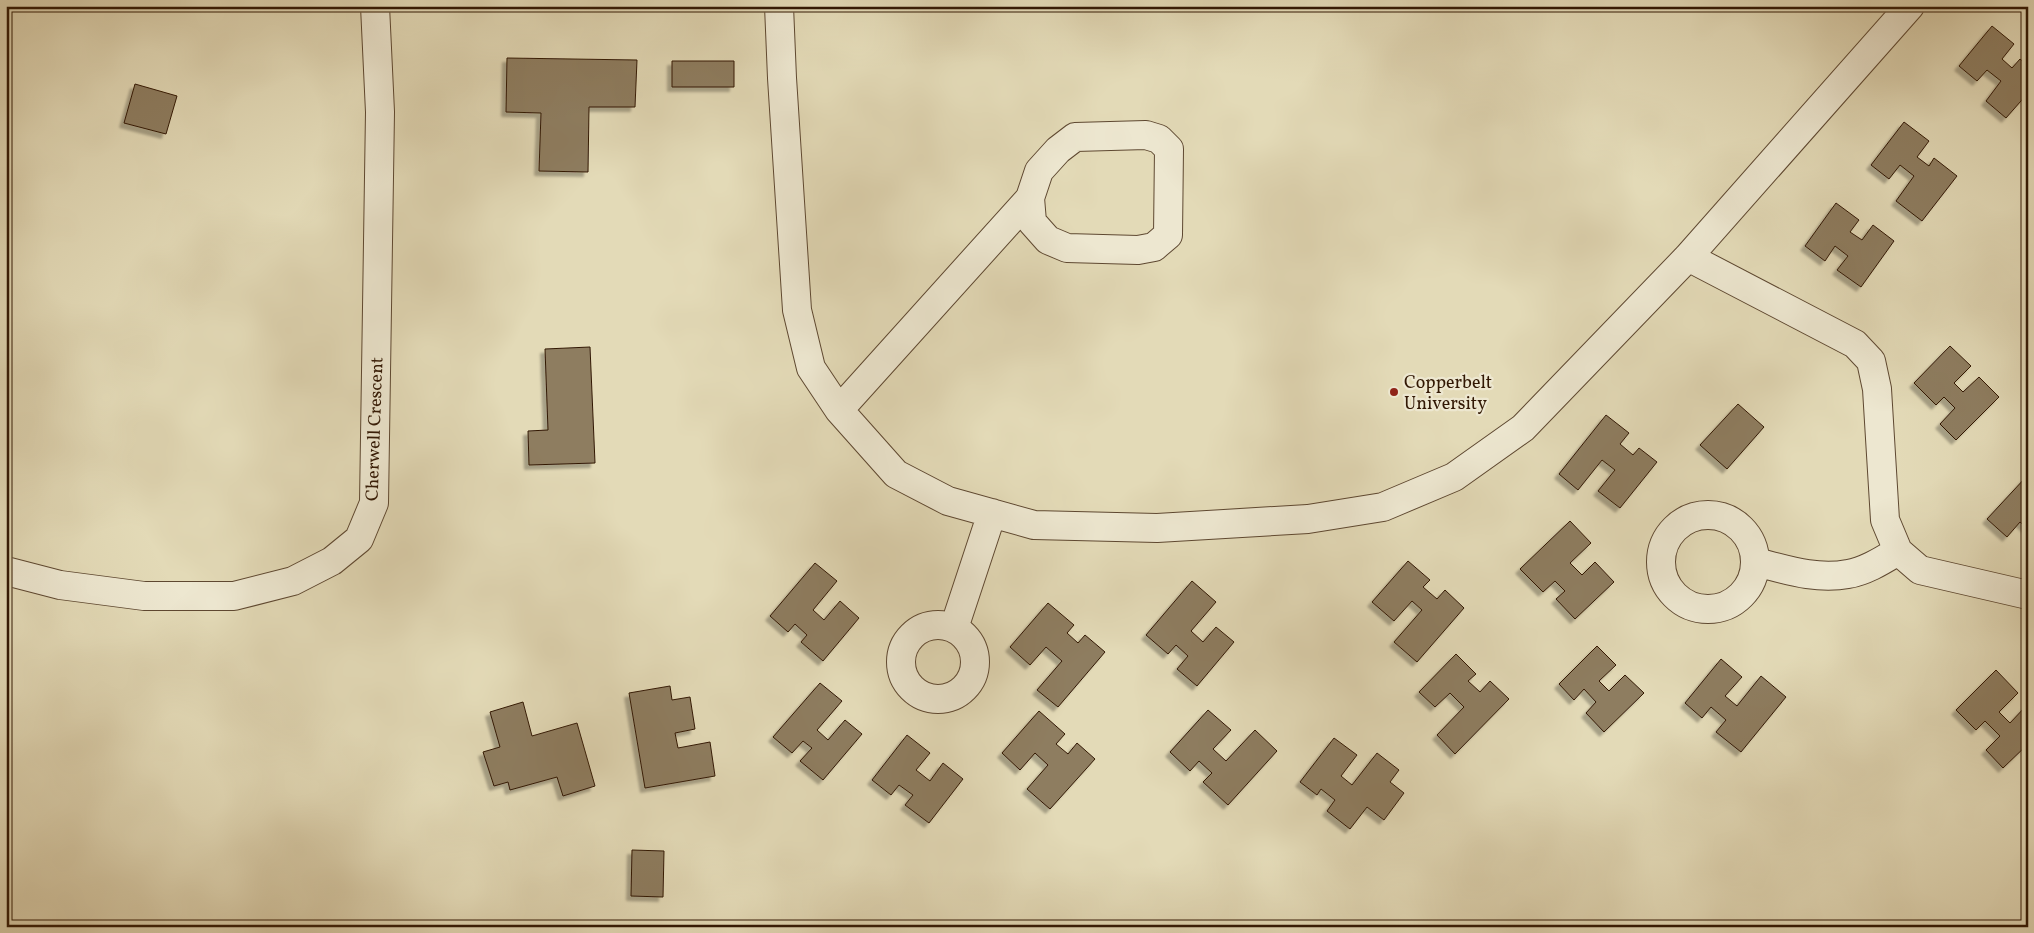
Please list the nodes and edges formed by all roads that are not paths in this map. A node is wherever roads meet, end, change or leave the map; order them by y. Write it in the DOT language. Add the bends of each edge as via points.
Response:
graph roads {
  1 [pos="375,6"];
  2 [pos="779,6"];
  3 [pos="1910,6"];
  4 [pos="1030,198"];
  5 [pos="1688,257"];
  6 [pos="838,410"];
  7 [pos="992,513"];
  8 [pos="1898,551"];
  9 [pos="1756,562"];
  10 [pos="6,570"];
  11 [pos="2028,595"];
  12 [pos="954,628"];
  1 -- 10 [label="street, Cherwell Crescent" via="380,112 374,503 359,539 332,561 293,582 234,596 144,596 60,585"];
  2 -- 6 [label="street" via="797,310 811,368"];
  3 -- 5 [label="street"];
  4 -- 4 [label="street" via="1039,171 1075,137 1146,135 1160,139 1169,150 1168,235 1154,247 1138,250 1067,248 1048,240 1032,222"];
  4 -- 6 [label="street"];
  5 -- 7 [label="street" via="1523,428 1454,477 1383,507 1308,520 1157,528 1034,525"];
  5 -- 8 [label="street" via="1855,344 1871,362 1878,389 1885,520"];
  6 -- 7 [label="street" via="896,474 948,501"];
  7 -- 12 [label="street"];
  8 -- 9 [label="street" via="1850,574 1820,577"];
  8 -- 11 [label="street" via="1920,570"];
}
